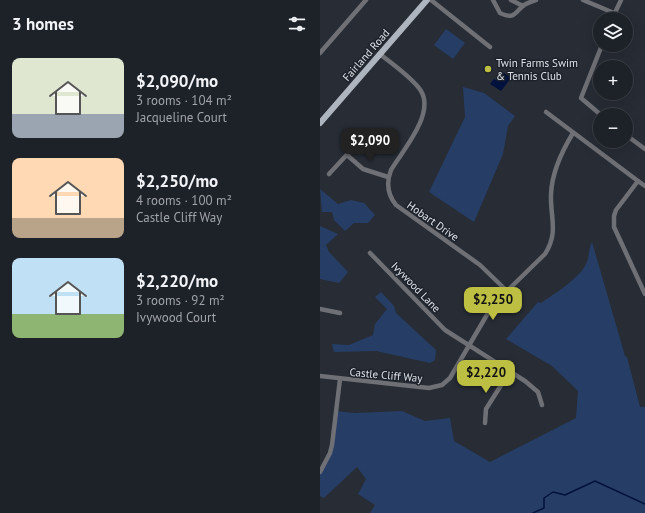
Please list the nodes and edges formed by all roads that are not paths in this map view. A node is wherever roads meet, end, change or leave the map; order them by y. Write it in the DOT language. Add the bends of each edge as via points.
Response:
graph roads {
  1 [pos="366,0"];
  2 [pos="427,0"];
  3 [pos="431,0"];
  4 [pos="493,0"];
  5 [pos="511,0"];
  6 [pos="536,0"];
  7 [pos="583,0"];
  8 [pos="621,0"];
  9 [pos="523,6"];
  10 [pos="612,12"];
  11 [pos="615,12"];
  12 [pos="490,47"];
  13 [pos="599,52"];
  14 [pos="320,53"];
  15 [pos="380,54"];
  16 [pos="593,108"];
  17 [pos="546,112"];
  18 [pos="320,123"];
  19 [pos="367,132"];
  20 [pos="573,133"];
  21 [pos="633,140"];
  22 [pos="645,149"];
  23 [pos="347,155"];
  24 [pos="329,174"];
  25 [pos="388,177"];
  26 [pos="638,181"];
  27 [pos="645,186"];
  28 [pos="370,252"];
  29 [pos="507,291"];
  30 [pos="645,294"];
  31 [pos="320,309"];
  32 [pos="340,313"];
  33 [pos="469,345"];
  34 [pos="510,371"];
  35 [pos="320,376"];
  36 [pos="340,379"];
  37 [pos="542,405"];
  38 [pos="485,423"];
  39 [pos="320,472"];
  1 -- 14 [label="street"];
  2 -- 15 [label="main road, Fairland Road"];
  3 -- 12 [label="street"];
  4 -- 9 [label="street" via="497,10 505,16 515,15"];
  5 -- 9 [label="street"];
  6 -- 9 [label="street"];
  7 -- 10 [label="street"];
  8 -- 11 [label="street"];
  13 -- 16 [label="street" via="581,98"];
  15 -- 18 [label="main road, Fairland Road"];
  15 -- 25 [label="street" via="416,85 423,95 426,107 422,121"];
  17 -- 20 [label="street"];
  19 -- 23 [label="street"];
  20 -- 26 [label="street"];
  20 -- 29 [label="street, Castle Cliff Way" via="560,154 551,187 553,229 550,247"];
  21 -- 22 [label="street"];
  23 -- 24 [label="street"];
  23 -- 25 [label="street" via="364,169"];
  25 -- 29 [label="street, Hobart Drive" via="389,193 396,205 480,265"];
  26 -- 27 [label="street"];
  26 -- 30 [label="street" via="616,210 614,227"];
  28 -- 33 [label="street, Ivywood Lane" via="445,330"];
  29 -- 33 [label="street, Castle Cliff Way" via="488,313"];
  31 -- 32 [label="street"];
  33 -- 34 [label="street, Ivywood Lane"];
  33 -- 36 [label="street, Castle Cliff Way" via="453,375 442,385 429,388"];
  34 -- 37 [label="street, Ivywood Lane" via="538,392"];
  34 -- 38 [label="street" via="486,409"];
  35 -- 36 [label="street, Castle Cliff Way"];
  36 -- 39 [label="street" via="332,445"];
}
